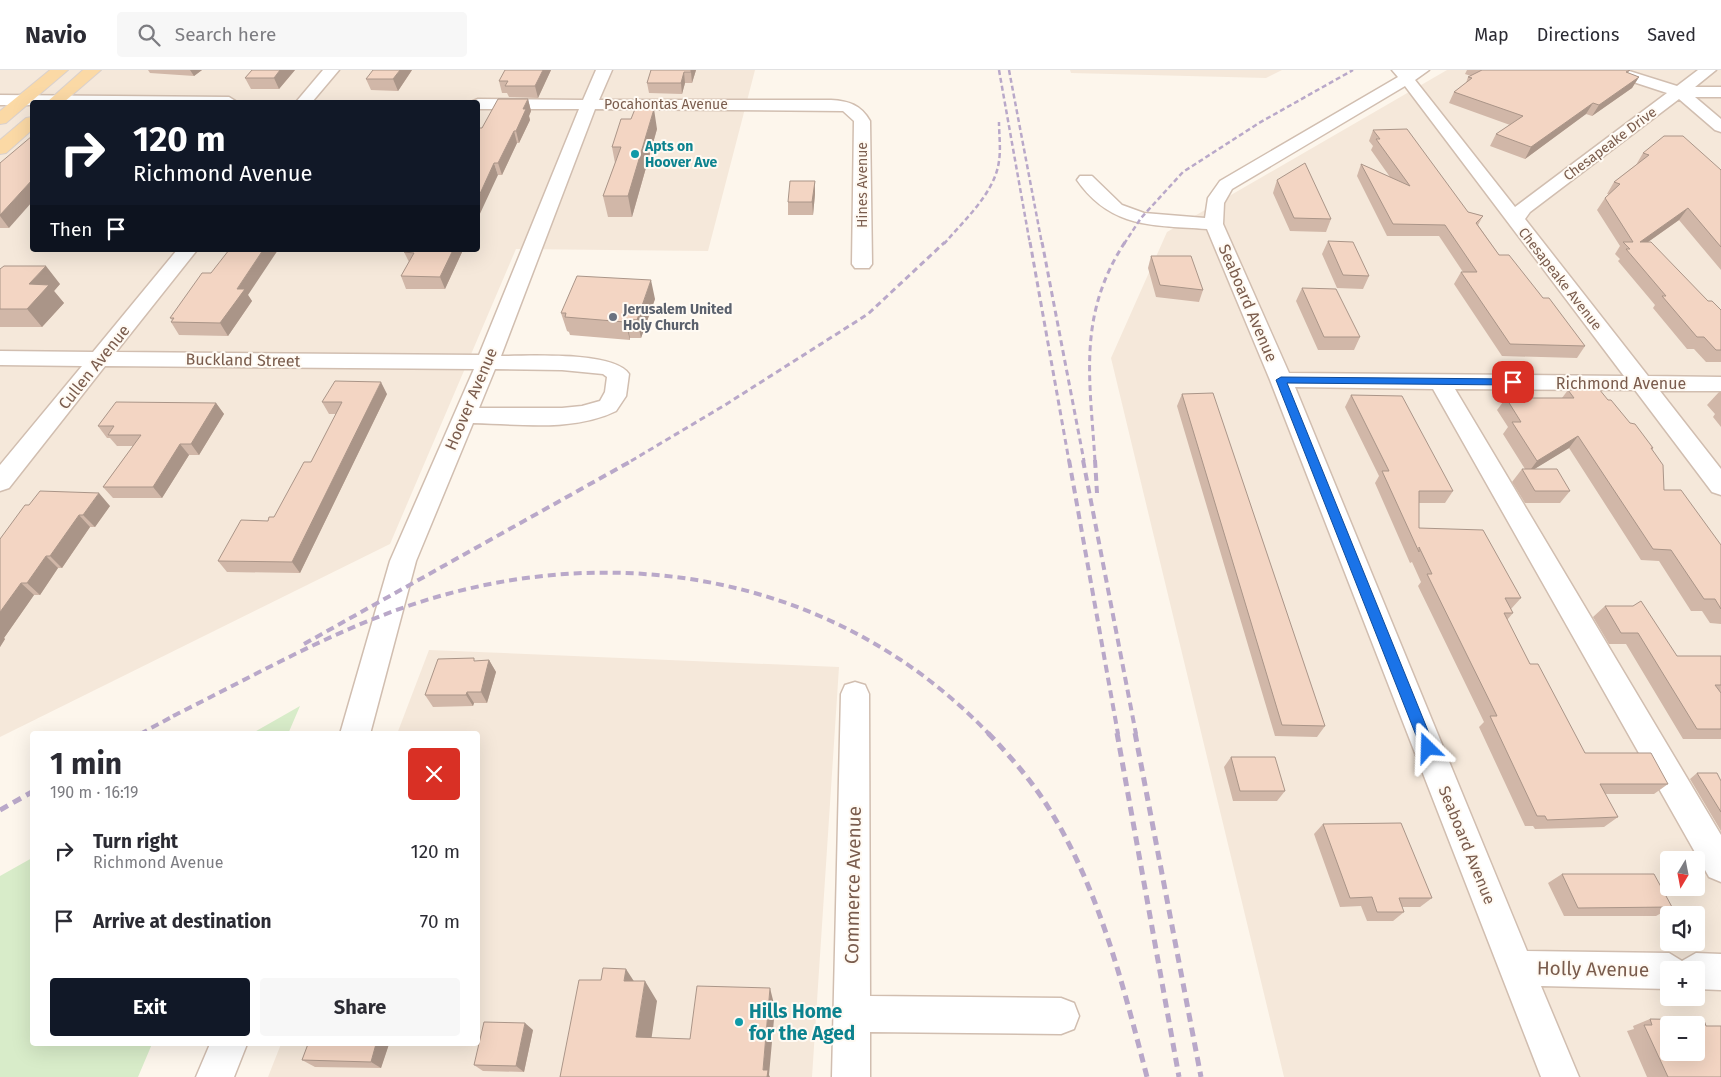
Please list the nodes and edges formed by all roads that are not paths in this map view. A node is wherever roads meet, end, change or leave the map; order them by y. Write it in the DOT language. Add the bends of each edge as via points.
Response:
graph roads {
  1 [pos="60,70"];
  2 [pos="93,70"];
  3 [pos="331,70"];
  4 [pos="604,70"];
  5 [pos="1611,70"];
  6 [pos="1708,70"];
  7 [pos="1409,73"];
  8 [pos="1680,92"];
  9 [pos="1721,92"];
  10 [pos="0,100"];
  11 [pos="23,100"];
  12 [pos="30,100"];
  13 [pos="57,100"];
  14 [pos="306,100"];
  15 [pos="480,104"];
  16 [pos="589,104"];
  17 [pos="854,110"];
  18 [pos="0,119"];
  19 [pos="30,124"];
  20 [pos="1721,127"];
  21 [pos="0,149"];
  22 [pos="1086,180"];
  23 [pos="1515,220"];
  24 [pos="1214,224"];
  25 [pos="185,252"];
  26 [pos="862,264"];
  27 [pos="102,357"];
  28 [pos="0,358"];
  29 [pos="487,364"];
  30 [pos="1281,380"];
  31 [pos="1440,382"];
  32 [pos="1642,383"];
  33 [pos="1721,384"];
  34 [pos="465,415"];
  35 [pos="0,482"];
  36 [pos="1721,486"];
  37 [pos="855,694"];
  38 [pos="356,731"];
  39 [pos="1721,866"];
  40 [pos="1516,968"];
  41 [pos="1660,971"];
  42 [pos="1705,971"];
  43 [pos="1721,972"];
  44 [pos="852,1014"];
  45 [pos="1060,1016"];
  46 [pos="228,1046"];
  47 [pos="215,1077"];
  48 [pos="851,1077"];
  49 [pos="1560,1077"];
  1 -- 11 [label="main road"];
  2 -- 13 [label="main road"];
  3 -- 14 [label="street"];
  4 -- 16 [label="street, Hoover Avenue"];
  5 -- 8 [label="street"];
  6 -- 8 [label="street, Chesapeake Drive"];
  7 -- 23 [label="street, Chesapeake Avenue"];
  7 -- 24 [label="street, Seaboard Avenue" via="1226,185 1214,205"];
  8 -- 9 [label="street"];
  8 -- 20 [label="street"];
  8 -- 23 [label="street, Chesapeake Drive" via="1524,208"];
  10 -- 11 [label="street"];
  11 -- 12 [label="street"];
  11 -- 18 [label="main road"];
  15 -- 16 [label="street, Pocahontas Avenue"];
  16 -- 17 [label="street, Pocahontas Avenue" via="838,105"];
  16 -- 29 [label="street, Hoover Avenue"];
  17 -- 26 [label="street, Hines Avenue" via="862,121"];
  19 -- 21 [label="main road"];
  22 -- 24 [label="street" via="1116,209 1141,218"];
  23 -- 32 [label="street, Chesapeake Avenue"];
  24 -- 30 [label="street, Seaboard Avenue"];
  25 -- 27 [label="street, Cullen Avenue"];
  27 -- 28 [label="street, Buckland Street"];
  27 -- 29 [label="street, Buckland Street"];
  27 -- 35 [label="street, Cullen Avenue"];
  29 -- 34 [label="street, Hoover Avenue"];
  29 -- 34 [label="street, Buckland Street" via="562,363 609,368 618,374 618,391 607,407 593,412"];
  30 -- 31 [label="street, Richmond Avenue"];
  30 -- 40 [label="street, Seaboard Avenue"];
  31 -- 32 [label="street, Richmond Avenue"];
  31 -- 39 [label="street"];
  32 -- 33 [label="street, Richmond Avenue"];
  32 -- 36 [label="street, Chesapeake Avenue"];
  34 -- 38 [label="street, Hoover Avenue" via="403,561"];
  37 -- 44 [label="street, Commerce Avenue"];
  40 -- 41 [label="street, Holly Avenue"];
  40 -- 49 [label="street, Seaboard Avenue"];
  42 -- 43 [label="street"];
  44 -- 45 [label="street"];
  44 -- 48 [label="street, Commerce Avenue"];
  46 -- 47 [label="street"];
}
